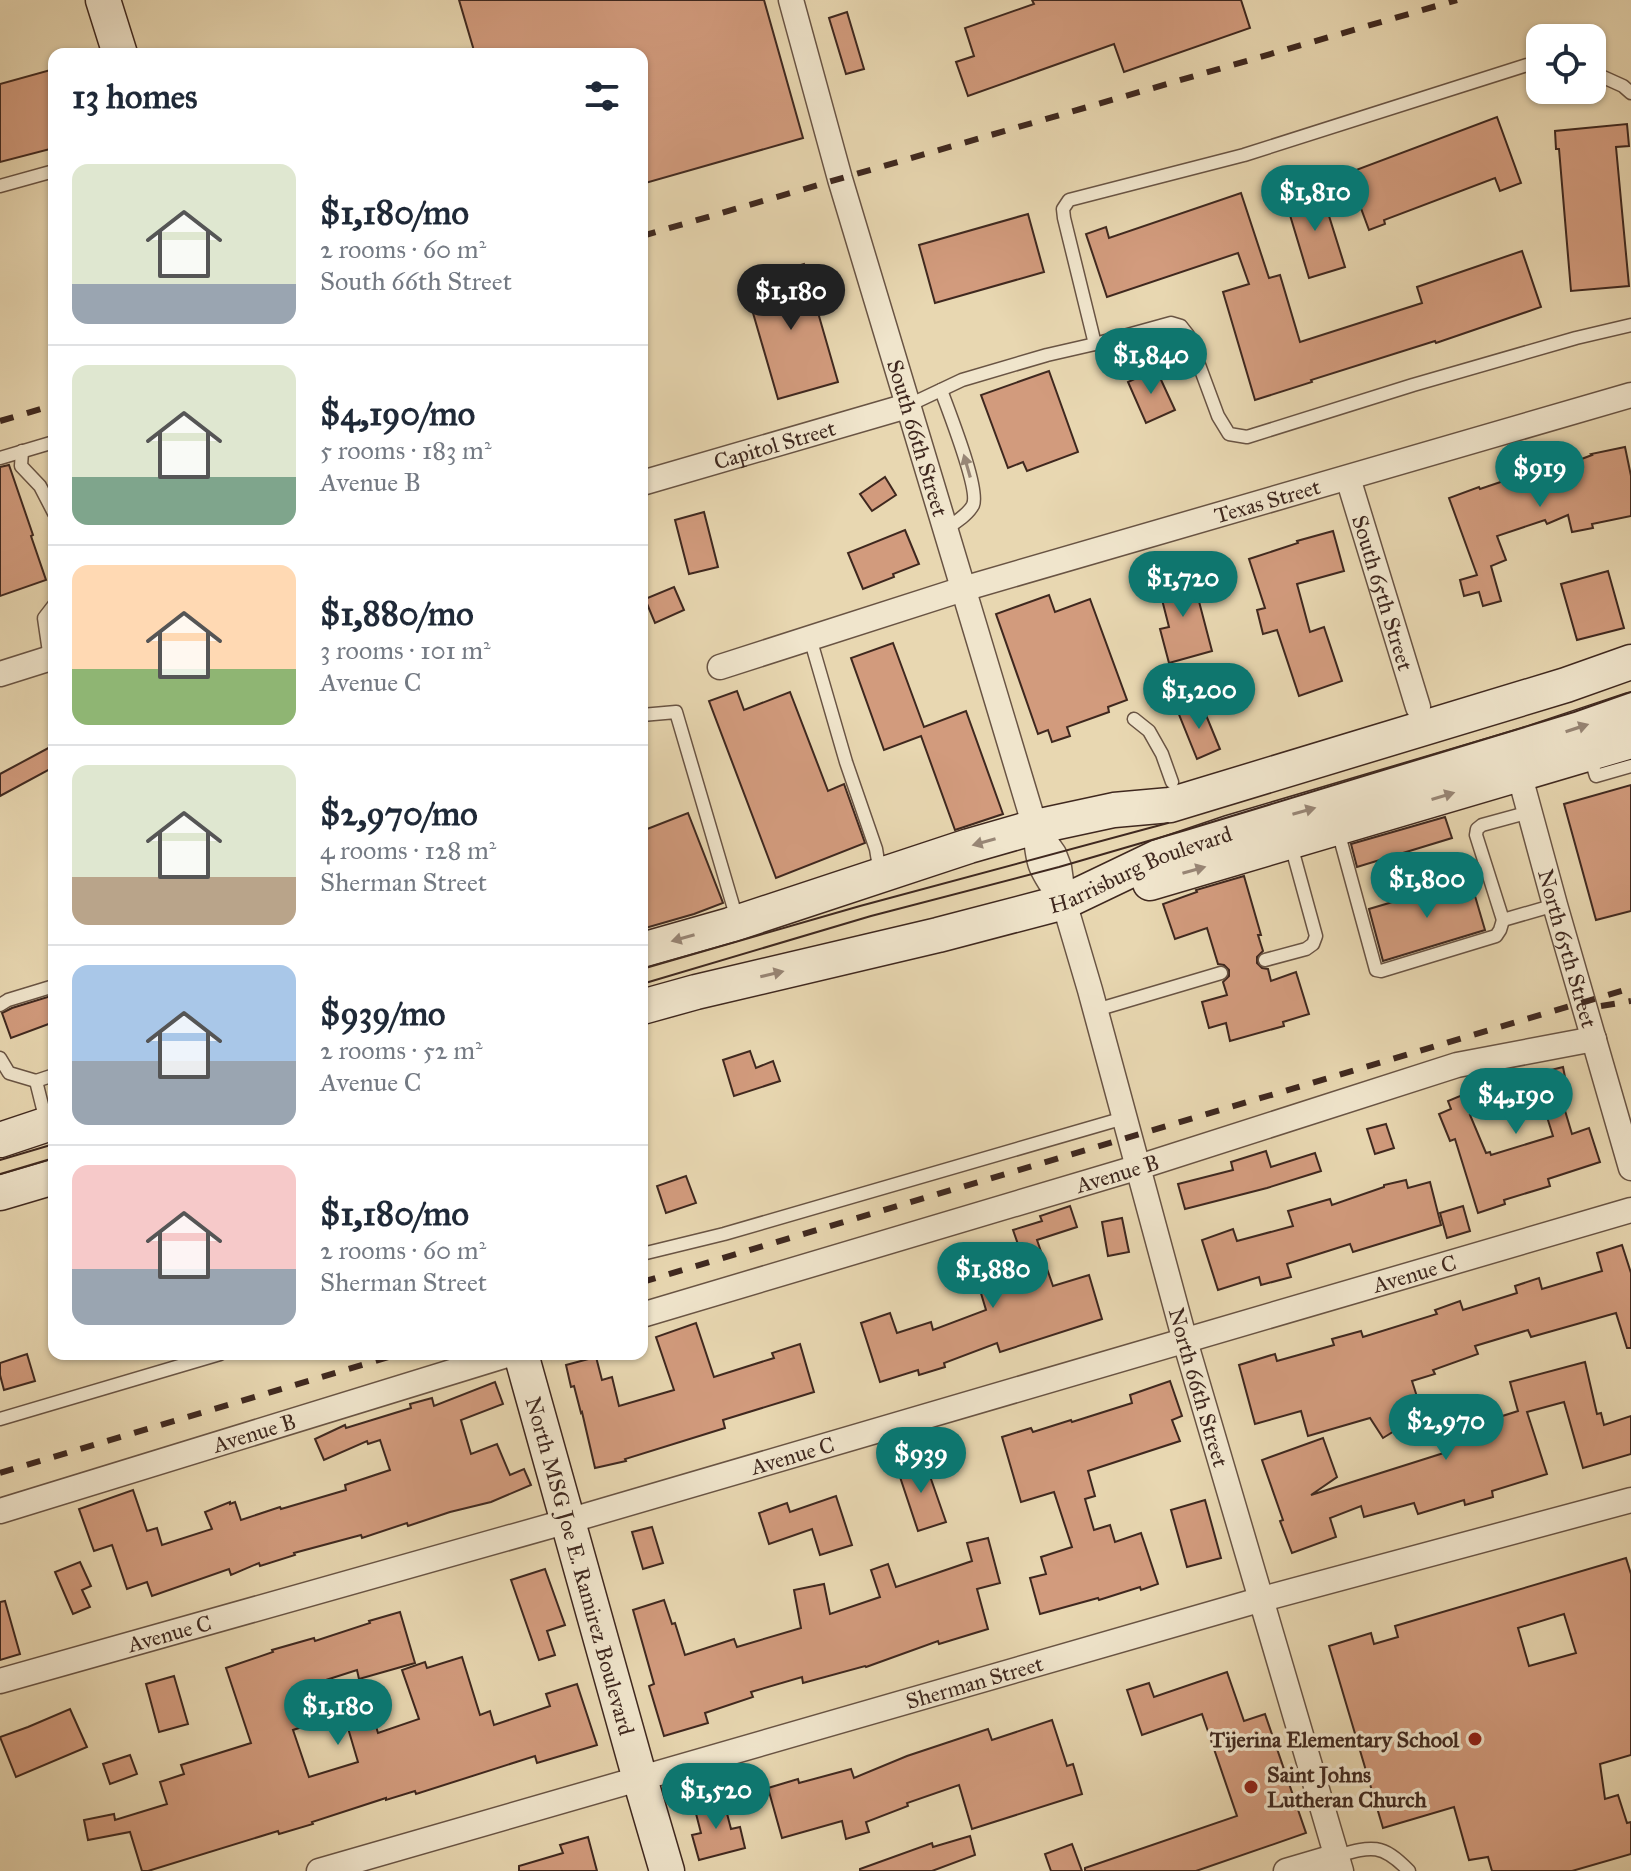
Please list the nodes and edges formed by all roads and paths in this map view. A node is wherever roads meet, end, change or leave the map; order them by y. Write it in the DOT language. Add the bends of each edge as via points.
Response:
graph roads {
  1 [pos="103,0"];
  2 [pos="791,0"];
  3 [pos="118,48"];
  4 [pos="1526,65"];
  5 [pos="1606,78"];
  6 [pos="1631,93"];
  7 [pos="48,173"];
  8 [pos="0,186"];
  9 [pos="1631,325"];
  10 [pos="1095,344"];
  11 [pos="941,390"];
  12 [pos="1631,395"];
  13 [pos="907,406"];
  14 [pos="48,444"];
  15 [pos="22,451"];
  16 [pos="0,458"];
  17 [pos="1348,478"];
  18 [pos="648,481"];
  19 [pos="48,501"];
  20 [pos="945,530"];
  21 [pos="963,589"];
  22 [pos="48,613"];
  23 [pos="48,638"];
  24 [pos="810,638"];
  25 [pos="1631,644"];
  26 [pos="48,659"];
  27 [pos="1631,662"];
  28 [pos="720,667"];
  29 [pos="0,674"];
  30 [pos="1418,707"];
  31 [pos="1631,710"];
  32 [pos="648,714"];
  33 [pos="1134,719"];
  34 [pos="1631,741"];
  35 [pos="1590,753"];
  36 [pos="1521,760"];
  37 [pos="1631,766"];
  38 [pos="1172,782"];
  39 [pos="1114,810"];
  40 [pos="1530,812"];
  41 [pos="1035,827"];
  42 [pos="1337,828"];
  43 [pos="1290,842"];
  44 [pos="880,875"];
  45 [pos="1064,902"];
  46 [pos="1555,905"];
  47 [pos="1503,920"];
  48 [pos="738,922"];
  49 [pos="648,948"];
  50 [pos="1265,960"];
  51 [pos="1221,973"];
  52 [pos="48,988"];
  53 [pos="0,1005"];
  54 [pos="648,1005"];
  55 [pos="1096,1010"];
  56 [pos="1594,1039"];
  57 [pos="0,1058"];
  58 [pos="48,1077"];
  59 [pos="36,1081"];
  60 [pos="48,1117"];
  61 [pos="1124,1118"];
  62 [pos="48,1124"];
  63 [pos="0,1140"];
  64 [pos="1139,1167"];
  65 [pos="1631,1168"];
  66 [pos="48,1179"];
  67 [pos="0,1193"];
  68 [pos="1631,1210"];
  69 [pos="648,1253"];
  70 [pos="648,1313"];
  71 [pos="1185,1341"];
  72 [pos="200,1360"];
  73 [pos="491,1360"];
  74 [pos="523,1360"];
  75 [pos="0,1419"];
  76 [pos="1631,1500"];
  77 [pos="0,1511"];
  78 [pos="568,1521"];
  79 [pos="1259,1600"];
  80 [pos="0,1681"];
  81 [pos="640,1779"];
  82 [pos="1339,1864"];
  83 [pos="319,1871"];
  84 [pos="667,1871"];
  85 [pos="1286,1871"];
  86 [pos="1409,1871"];
  1 -- 3 [label="main road"];
  2 -- 13 [label="street, South 66th Street"];
  4 -- 10 [label="lane" via="1244,155 1069,200 1064,218"];
  5 -- 6 [label="lane"];
  7 -- 8 [label="lane"];
  9 -- 10 [label="lane" via="1247,437 1229,434 1218,416 1181,326 1171,323"];
  10 -- 11 [label="lane"];
  11 -- 13 [label="lane"];
  20 -- 11 [label="lane, one-way" via="971,509 975,498"];
  12 -- 17 [label="street, Texas Street"];
  13 -- 18 [label="street, Capitol Street"];
  13 -- 20 [label="street, South 66th Street"];
  14 -- 15 [label="lane"];
  15 -- 16 [label="lane"];
  15 -- 19 [label="lane" via="21,466"];
  17 -- 21 [label="street, Texas Street"];
  17 -- 30 [label="street, South 65th Street"];
  20 -- 21 [label="street, South 66th Street"];
  21 -- 24 [label="street, Texas Street"];
  21 -- 41 [label="street, South 66th Street"];
  22 -- 23 [label="lane"];
  24 -- 28 [label="street, Texas Street"];
  24 -- 44 [label="lane"];
  25 -- 30 [label="main road"];
  26 -- 29 [label="street"];
  27 -- 39 [label="main road, Harrisburg Boulevard" via="1170,805"];
  30 -- 38 [label="main road"];
  36 -- 31 [label="main road, Harrisburg Boulevard, one-way"];
  32 -- 48 [label="lane" via="676,712"];
  33 -- 38 [label="lane" via="1149,731"];
  34 -- 35 [label="main road"];
  35 -- 36 [label="main road"];
  35 -- 37 [label="lane" via="1596,776"];
  36 -- 40 [label="street, North 65th Street"];
  42 -- 36 [label="main road, one-way"];
  45 -- 36 [label="main road, Harrisburg Boulevard, one-way" via="1158,857 1229,833"];
  38 -- 39 [label="main road"];
  39 -- 41 [label="main road, Harrisburg Boulevard"];
  40 -- 46 [label="street, North 65th Street"];
  40 -- 47 [label="lane" via="1477,829"];
  41 -- 44 [label="main road, Harrisburg Boulevard, one-way"];
  41 -- 45 [label="street, South 66th Street" via="1054,854"];
  42 -- 43 [label="main road"];
  42 -- 47 [label="lane" via="1376,970 1496,936"];
  45 -- 43 [label="main road, one-way" via="1149,884"];
  43 -- 50 [label="lane" via="1316,936 1306,949"];
  44 -- 48 [label="main road, Harrisburg Boulevard"];
  54 -- 45 [label="main road, Harrisburg Boulevard, one-way"];
  45 -- 55 [label="street, North 66th Street"];
  46 -- 47 [label="lane"];
  46 -- 56 [label="street, North 65th Street"];
  48 -- 49 [label="main road, Harrisburg Boulevard, one-way"];
  51 -- 55 [label="lane"];
  52 -- 53 [label="lane"];
  55 -- 61 [label="street, North 66th Street"];
  56 -- 64 [label="street, Avenue B" via="1457,1065"];
  56 -- 65 [label="street, North 65th Street"];
  57 -- 59 [label="lane" via="9,1073"];
  58 -- 59 [label="lane"];
  59 -- 60 [label="lane"];
  61 -- 64 [label="street, North 66th Street"];
  61 -- 69 [label="lane"];
  62 -- 63 [label="main road"];
  64 -- 70 [label="street, Avenue B"];
  64 -- 71 [label="street, North 66th Street"];
  66 -- 67 [label="main road"];
  68 -- 71 [label="street, Avenue C"];
  71 -- 78 [label="street, Avenue C"];
  71 -- 79 [label="street, North 66th Street"];
  72 -- 75 [label="lane"];
  73 -- 77 [label="street, Avenue B"];
  74 -- 78 [label="main road, North MSG Joe E. Ramirez Boulevard"];
  76 -- 79 [label="street, Sherman Street"];
  78 -- 80 [label="street, Avenue C"];
  78 -- 81 [label="main road, North MSG Joe E. Ramirez Boulevard"];
  79 -- 81 [label="street, Sherman Street"];
  79 -- 82 [label="street, North 66th Street"];
  81 -- 83 [label="street, Sherman Street"];
  81 -- 84 [label="main road, North MSG Joe E. Ramirez Boulevard"];
  82 -- 85 [label="street"];
  82 -- 86 [label="lane" via="1363,1849 1378,1850 1394,1856"];
}
